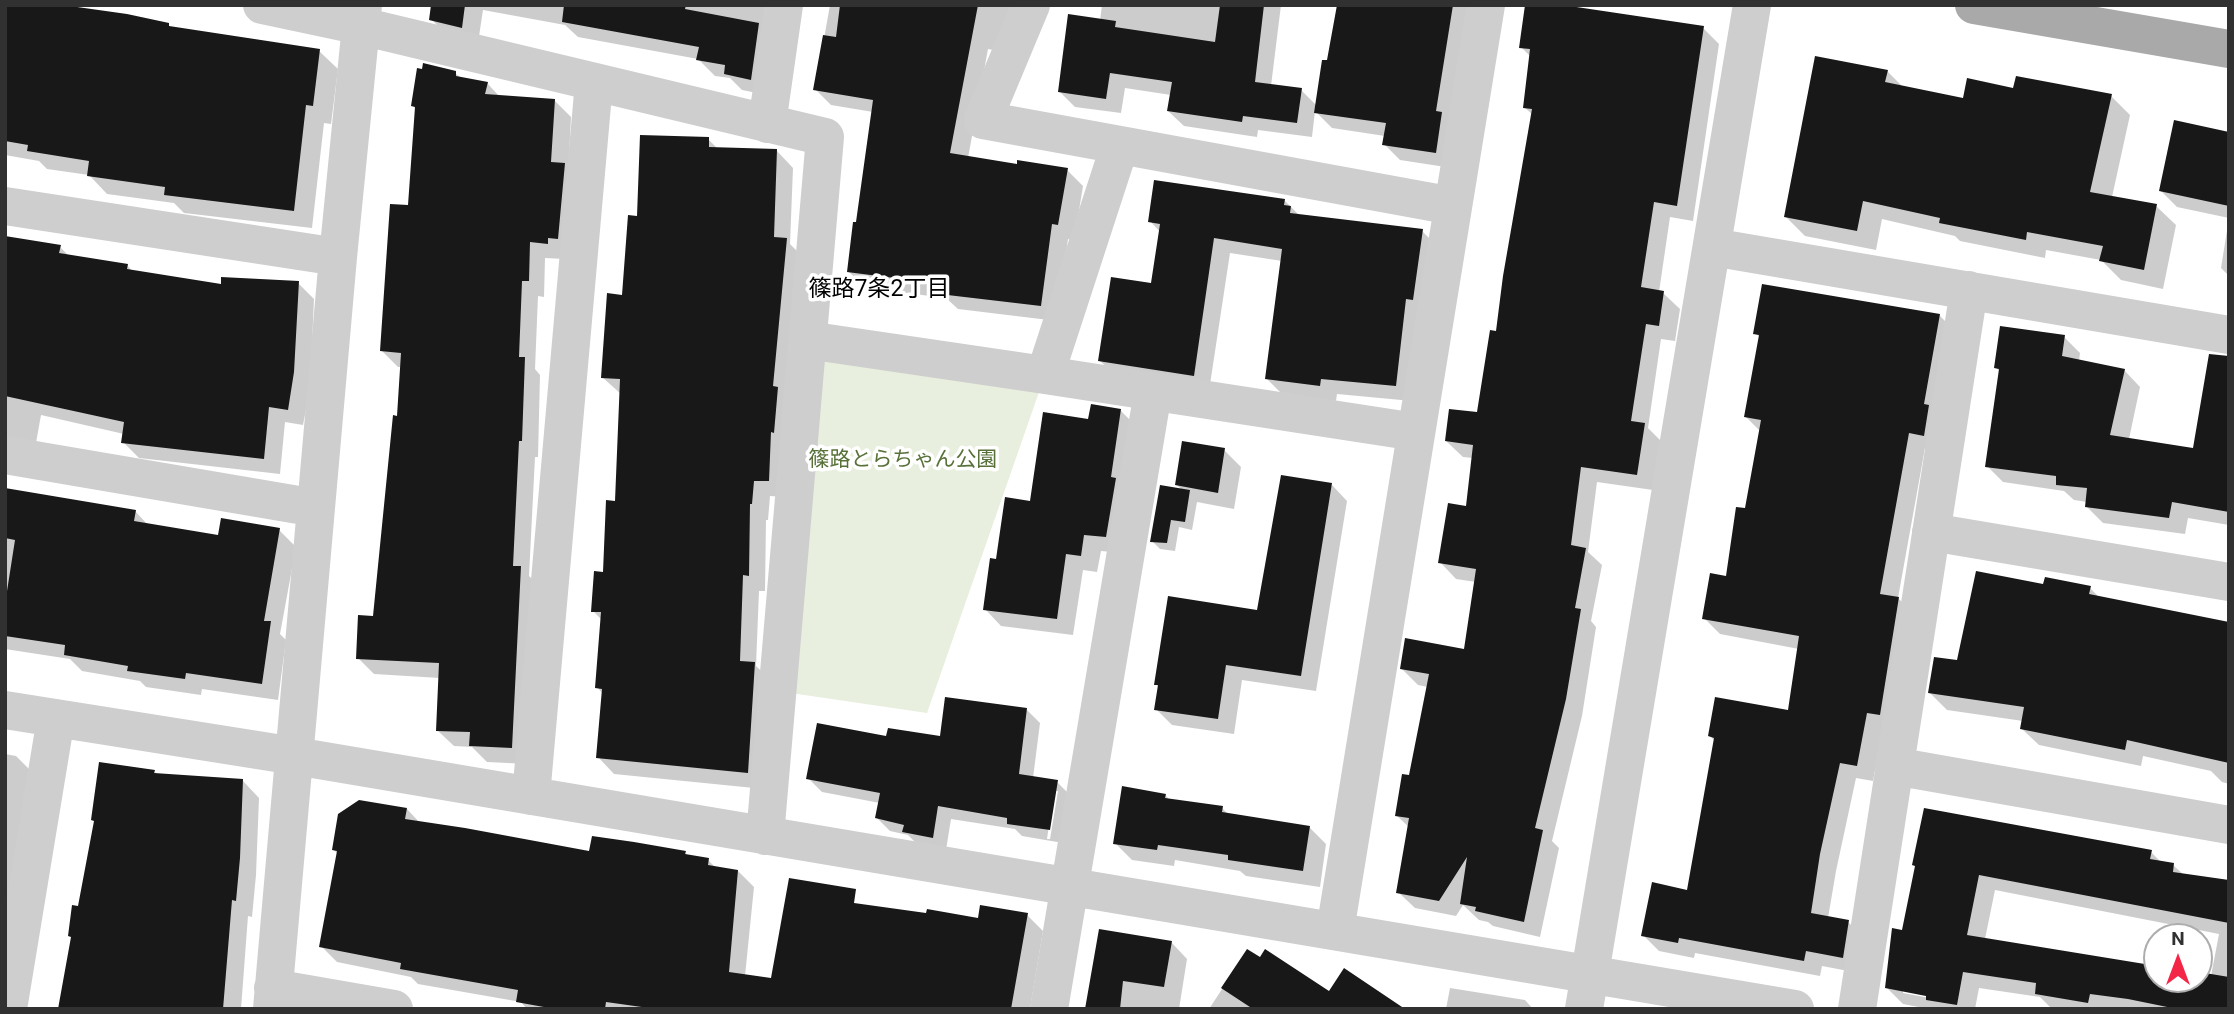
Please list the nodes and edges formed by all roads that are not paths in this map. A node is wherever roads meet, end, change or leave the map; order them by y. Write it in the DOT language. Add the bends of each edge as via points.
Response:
graph roads {
  1 [pos="262,5"];
  2 [pos="784,5"];
  3 [pos="1031,5"];
  4 [pos="1486,5"];
  5 [pos="1752,5"];
  6 [pos="1974,5"];
  7 [pos="2013,9"];
  8 [pos="362,15"];
  9 [pos="2229,49"];
  10 [pos="594,82"];
  11 [pos="767,124"];
  12 [pos="1120,145"];
  13 [pos="5,206"];
  14 [pos="1453,206"];
  15 [pos="1712,247"];
  16 [pos="338,257"];
  17 [pos="1969,290"];
  18 [pos="2229,335"];
  19 [pos="807,340"];
  20 [pos="1045,376"];
  21 [pos="1153,392"];
  22 [pos="1416,432"];
  23 [pos="5,455"];
  24 [pos="316,508"];
  25 [pos="1931,532"];
  26 [pos="2229,582"];
  27 [pos="5,710"];
  28 [pos="56,718"];
  29 [pos="295,757"];
  30 [pos="1894,766"];
  31 [pos="531,796"];
  32 [pos="2229,825"];
  33 [pos="765,836"];
  34 [pos="1070,887"];
  35 [pos="1335,931"];
  36 [pos="1587,991"];
  37 [pos="273,998"];
  38 [pos="8,1009"];
  39 [pos="394,1009"];
  40 [pos="1049,1009"];
  41 [pos="1795,1009"];
  42 [pos="1857,1009"];
  1 -- 8 [label="street"];
  2 -- 11 [label="street"];
  3 -- 12 [label="street" via="983,120"];
  4 -- 14 [label="street"];
  5 -- 15 [label="street"];
  6 -- 7 [label="main road"];
  7 -- 9 [label="main road"];
  8 -- 10 [label="street"];
  8 -- 16 [label="street"];
  10 -- 11 [label="street"];
  10 -- 31 [label="street"];
  11 -- 19 [label="street" via="824,138"];
  12 -- 14 [label="street"];
  12 -- 20 [label="street"];
  13 -- 16 [label="street"];
  14 -- 22 [label="street"];
  15 -- 17 [label="street"];
  15 -- 36 [label="street"];
  16 -- 24 [label="street"];
  17 -- 18 [label="street"];
  17 -- 25 [label="street"];
  19 -- 20 [label="street"];
  19 -- 33 [label="street"];
  20 -- 21 [label="street"];
  21 -- 22 [label="street"];
  21 -- 34 [label="street"];
  22 -- 35 [label="street"];
  23 -- 24 [label="street"];
  24 -- 29 [label="street"];
  25 -- 26 [label="street"];
  25 -- 30 [label="street"];
  27 -- 28 [label="street"];
  28 -- 29 [label="street"];
  28 -- 38 [label="street"];
  29 -- 31 [label="street"];
  29 -- 37 [label="street"];
  30 -- 32 [label="street"];
  30 -- 42 [label="street"];
  31 -- 33 [label="street"];
  33 -- 34 [label="street"];
  34 -- 35 [label="street"];
  34 -- 40 [label="street"];
  35 -- 36 [label="street"];
  36 -- 41 [label="street"];
  37 -- 39 [label="street"];
}
